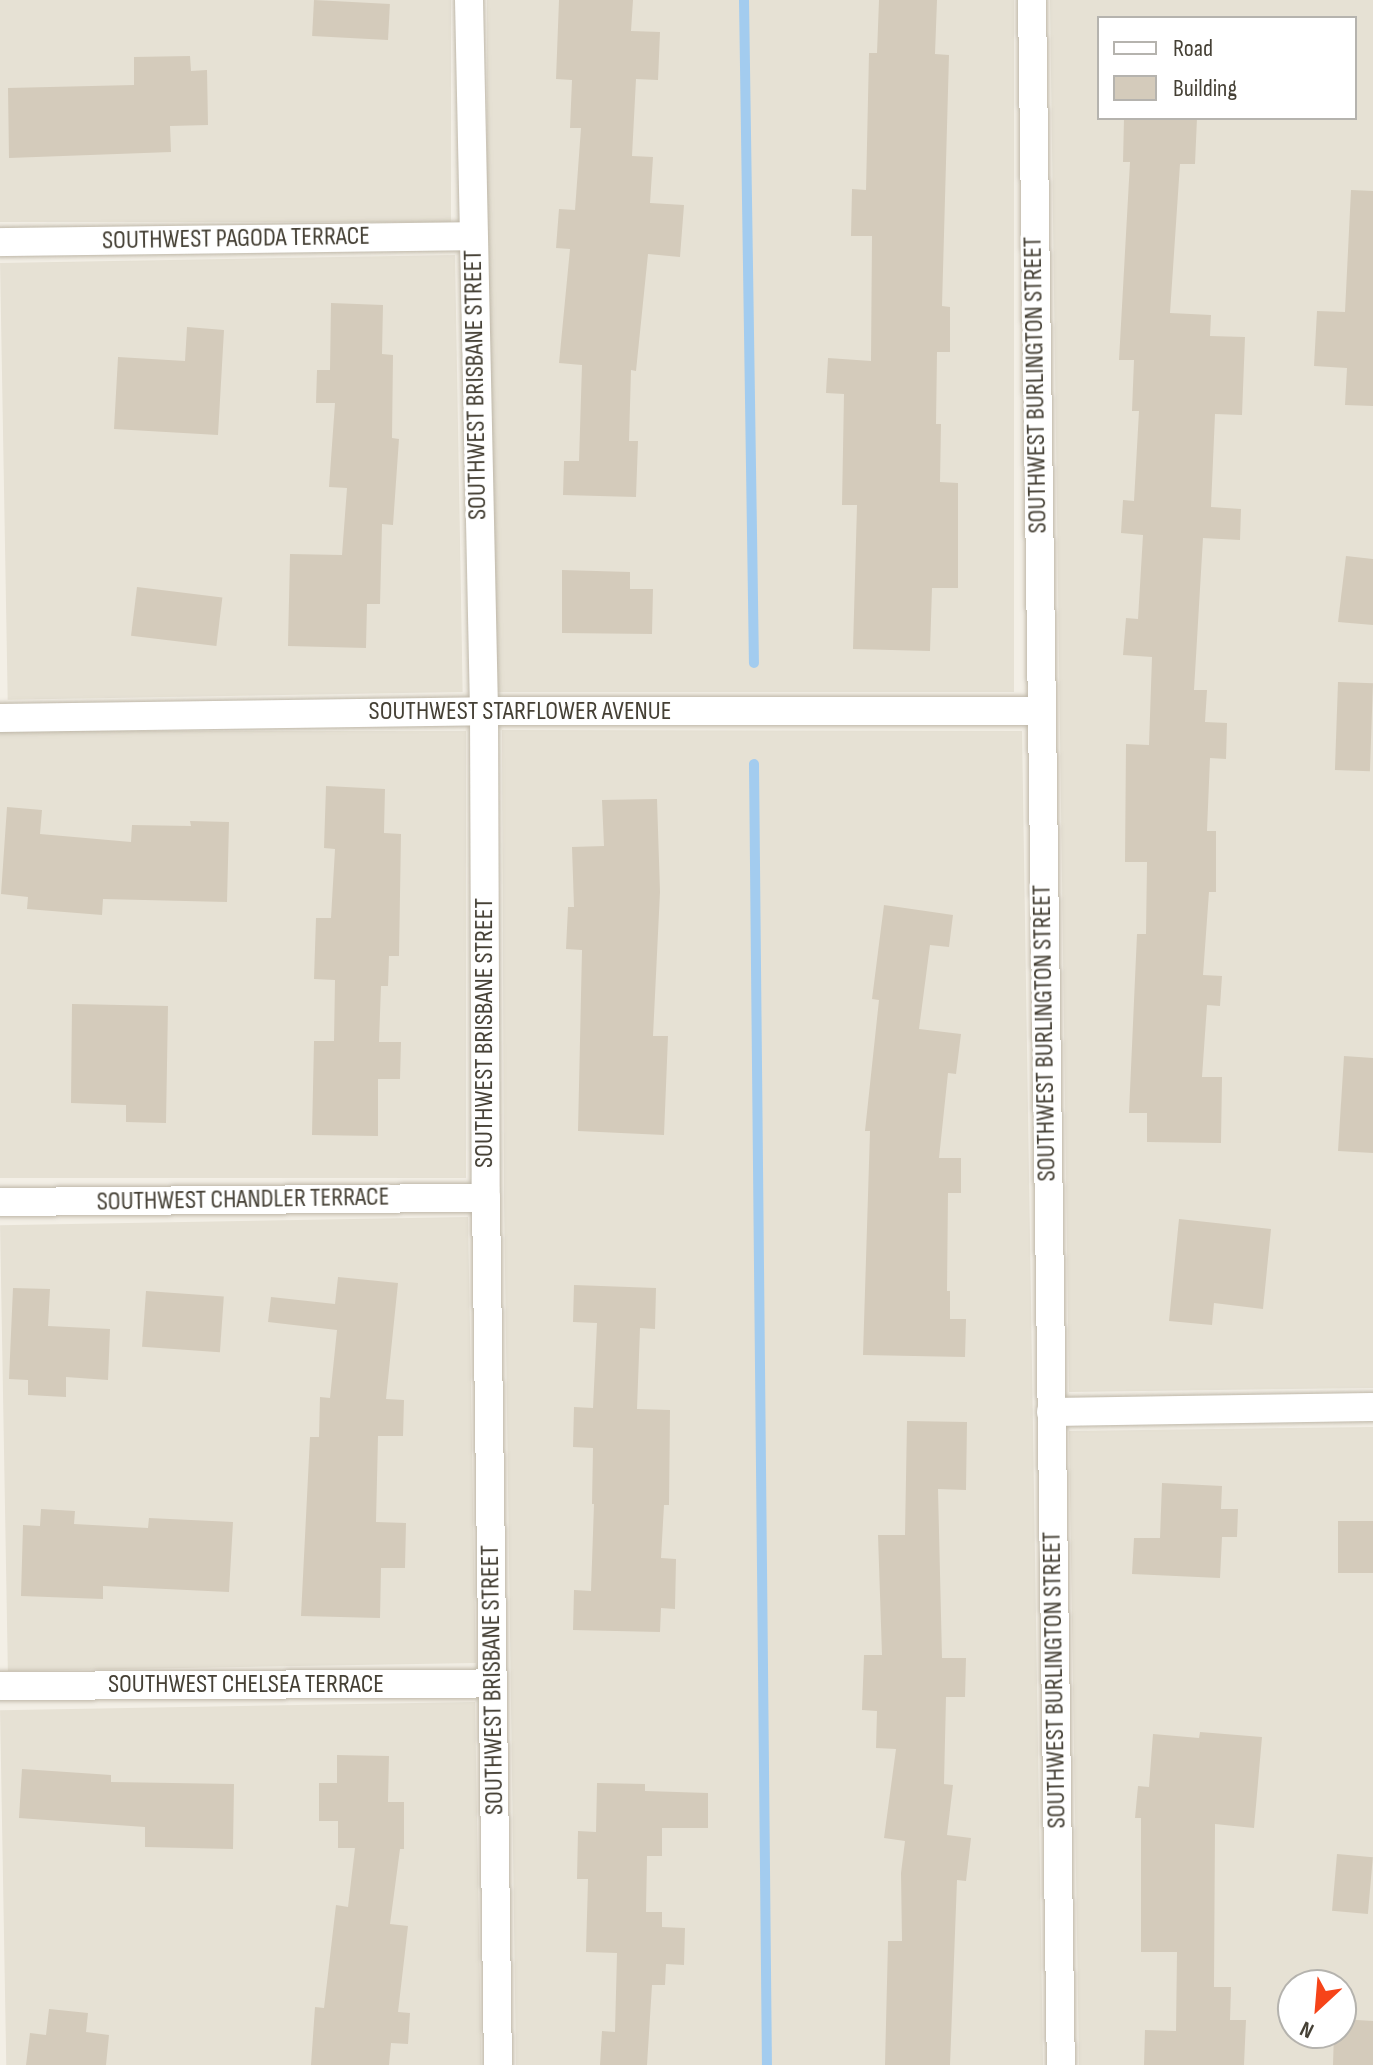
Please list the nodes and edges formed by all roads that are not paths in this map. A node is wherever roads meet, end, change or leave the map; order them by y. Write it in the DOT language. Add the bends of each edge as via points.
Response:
graph roads {
  1 [pos="469,0"];
  2 [pos="1032,0"];
  3 [pos="473,236"];
  4 [pos="0,242"];
  5 [pos="484,711"];
  6 [pos="1040,711"];
  7 [pos="0,718"];
  8 [pos="486,1198"];
  9 [pos="0,1202"];
  10 [pos="1373,1407"];
  11 [pos="1051,1412"];
  12 [pos="492,1683"];
  13 [pos="0,1686"];
  14 [pos="498,2065"];
  15 [pos="1061,2065"];
  1 -- 3 [label="street, SOUTHWEST BRISBANE STREET"];
  2 -- 6 [label="street, SOUTHWEST BURLINGTON STREET"];
  3 -- 4 [label="street, SOUTHWEST PAGODA TERRACE"];
  3 -- 5 [label="street, SOUTHWEST BRISBANE STREET"];
  5 -- 6 [label="street, SOUTHWEST STARFLOWER AVENUE"];
  5 -- 7 [label="street, SOUTHWEST STARFLOWER AVENUE"];
  5 -- 8 [label="street, SOUTHWEST BRISBANE STREET"];
  6 -- 11 [label="street, SOUTHWEST BURLINGTON STREET"];
  8 -- 9 [label="street, SOUTHWEST CHANDLER TERRACE"];
  8 -- 12 [label="street, SOUTHWEST BRISBANE STREET"];
  10 -- 11 [label="street"];
  11 -- 15 [label="street, SOUTHWEST BURLINGTON STREET"];
  12 -- 13 [label="street, SOUTHWEST CHELSEA TERRACE"];
  12 -- 14 [label="street, SOUTHWEST BRISBANE STREET"];
}
